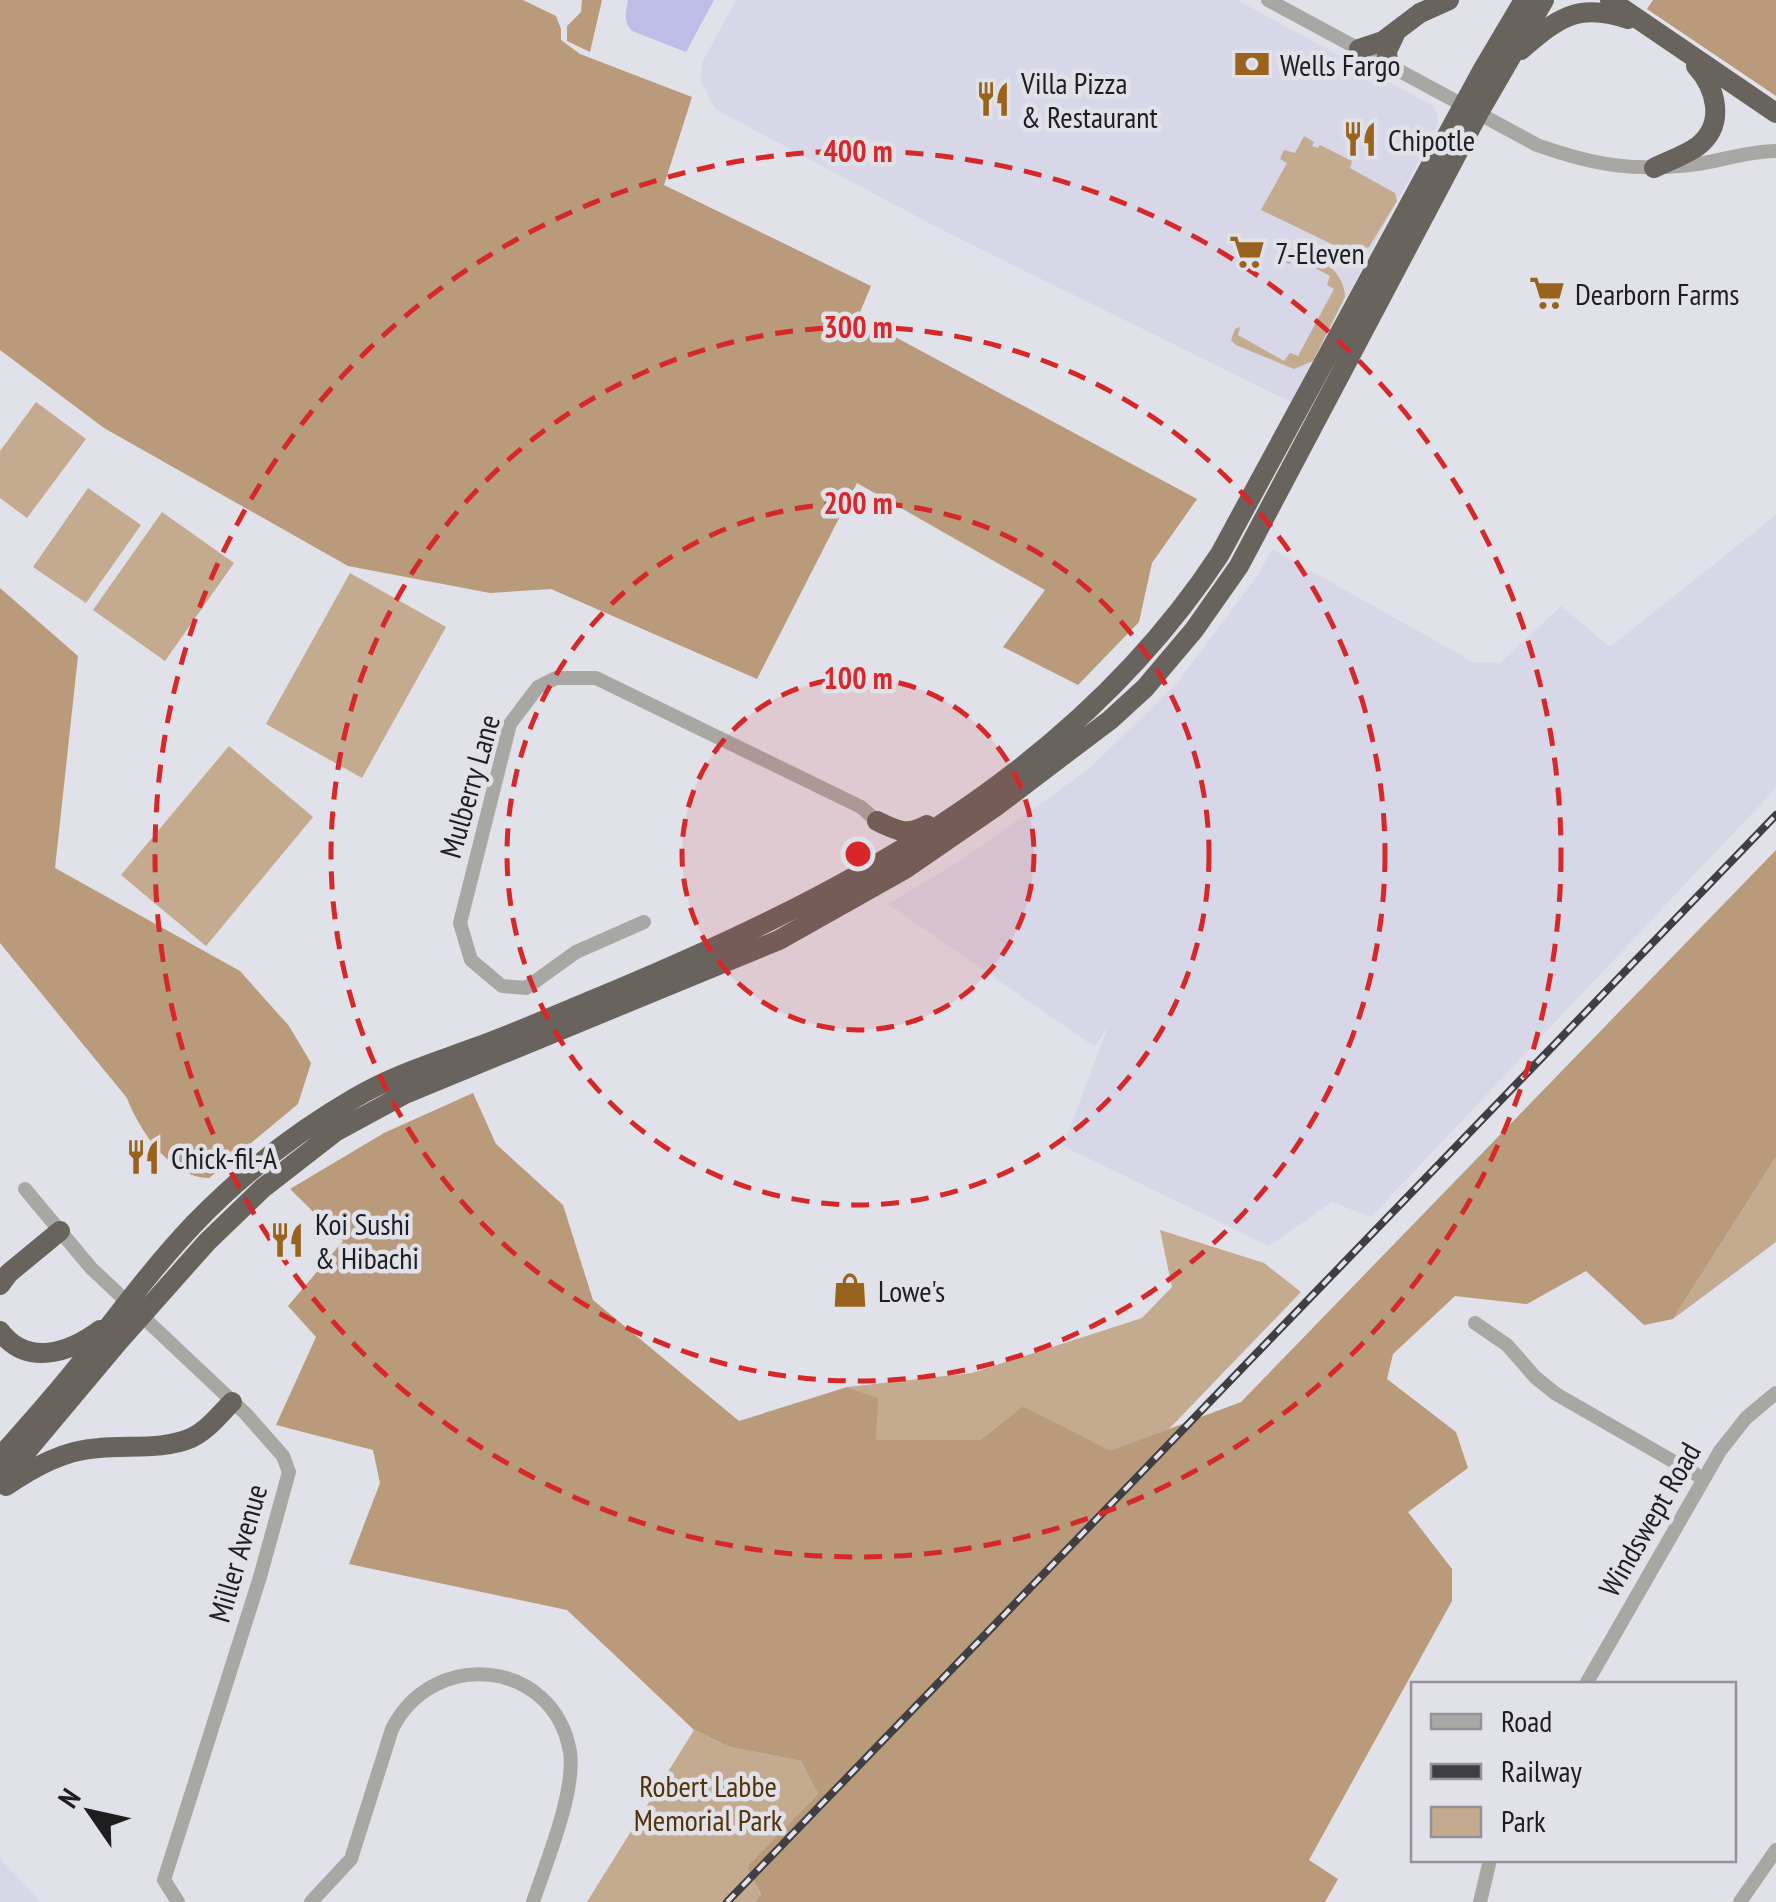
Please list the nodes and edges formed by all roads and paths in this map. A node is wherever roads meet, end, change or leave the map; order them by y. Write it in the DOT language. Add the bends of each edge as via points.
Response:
graph roads {
  1 [pos="1268,0"];
  2 [pos="1449,0"];
  3 [pos="1524,0"];
  4 [pos="1544,0"];
  5 [pos="1610,0"];
  6 [pos="1649,26"];
  7 [pos="1396,32"];
  8 [pos="1679,45"];
  9 [pos="1359,49"];
  10 [pos="1508,62"];
  11 [pos="1388,66"];
  12 [pos="1470,110"];
  13 [pos="1776,113"];
  14 [pos="1776,151"];
  15 [pos="1654,168"];
  16 [pos="970,807"];
  17 [pos="877,822"];
  18 [pos="840,887"];
  19 [pos="644,922"];
  20 [pos="25,1190"];
  21 [pos="60,1232"];
  22 [pos="0,1285"];
  23 [pos="134,1309"];
  24 [pos="114,1320"];
  25 [pos="1475,1323"];
  26 [pos="0,1332"];
  27 [pos="1776,1394"];
  28 [pos="232,1402"];
  29 [pos="0,1457"];
  30 [pos="1704,1479"];
  31 [pos="0,1486"];
  32 [pos="1587,1682"];
  33 [pos="1776,1850"];
  34 [pos="1490,1862"];
  35 [pos="178,1902"];
  36 [pos="312,1902"];
  37 [pos="534,1902"];
  38 [pos="1480,1902"];
  39 [pos="1740,1902"];
  1 -- 9 [label="street"];
  2 -- 7 [label="highway"];
  3 -- 12 [label="highway"];
  4 -- 10 [label="highway"];
  5 -- 6 [label="highway"];
  6 -- 8 [label="highway"];
  6 -- 10 [label="highway" via="1611,13 1577,13 1554,22"];
  7 -- 9 [label="highway"];
  7 -- 11 [label="highway"];
  8 -- 13 [label="highway"];
  8 -- 15 [label="highway" via="1708,79 1716,110 1700,144"];
  9 -- 11 [label="street"];
  10 -- 12 [label="highway"];
  11 -- 12 [label="street"];
  12 -- 15 [label="street" via="1575,159"];
  12 -- 16 [label="highway" via="1196,591 1136,664 1066,733"];
  12 -- 23 [label="highway" via="1239,566 1194,630 1110,720 905,869 778,940 405,1094 335,1132 271,1181"];
  14 -- 15 [label="street"];
  16 -- 17 [label="highway" via="914,832"];
  16 -- 18 [label="highway"];
  17 -- 18 [label="highway" via="880,846"];
  17 -- 19 [label="street, Mulberry Lane" via="861,807 596,678 556,678 538,687 510,724 460,923 472,960 502,986 526,988 576,952"];
  18 -- 23 [label="highway" via="593,1000 354,1098 249,1172 192,1226"];
  20 -- 21 [label="street, Miller Avenue"];
  21 -- 22 [label="highway"];
  21 -- 23 [label="street, Miller Avenue"];
  23 -- 24 [label="highway"];
  23 -- 28 [label="street, Miller Avenue"];
  23 -- 31 [label="highway"];
  24 -- 26 [label="highway" via="76,1346 42,1354 18,1348"];
  24 -- 29 [label="highway"];
  25 -- 30 [label="street" via="1556,1394"];
  27 -- 30 [label="street, Windswept Road" via="1736,1428"];
  28 -- 31 [label="highway" via="192,1438 67,1454"];
  28 -- 35 [label="street, Miller Avenue" via="283,1456 289,1472 164,1880"];
  30 -- 32 [label="street, Windswept Road"];
  33 -- 39 [label="street"];
  34 -- 38 [label="street"];
  36 -- 37 [label="street" via="351,1859 397,1718 437,1682 463,1674 490,1674 541,1698 568,1742 568,1790"];
}
